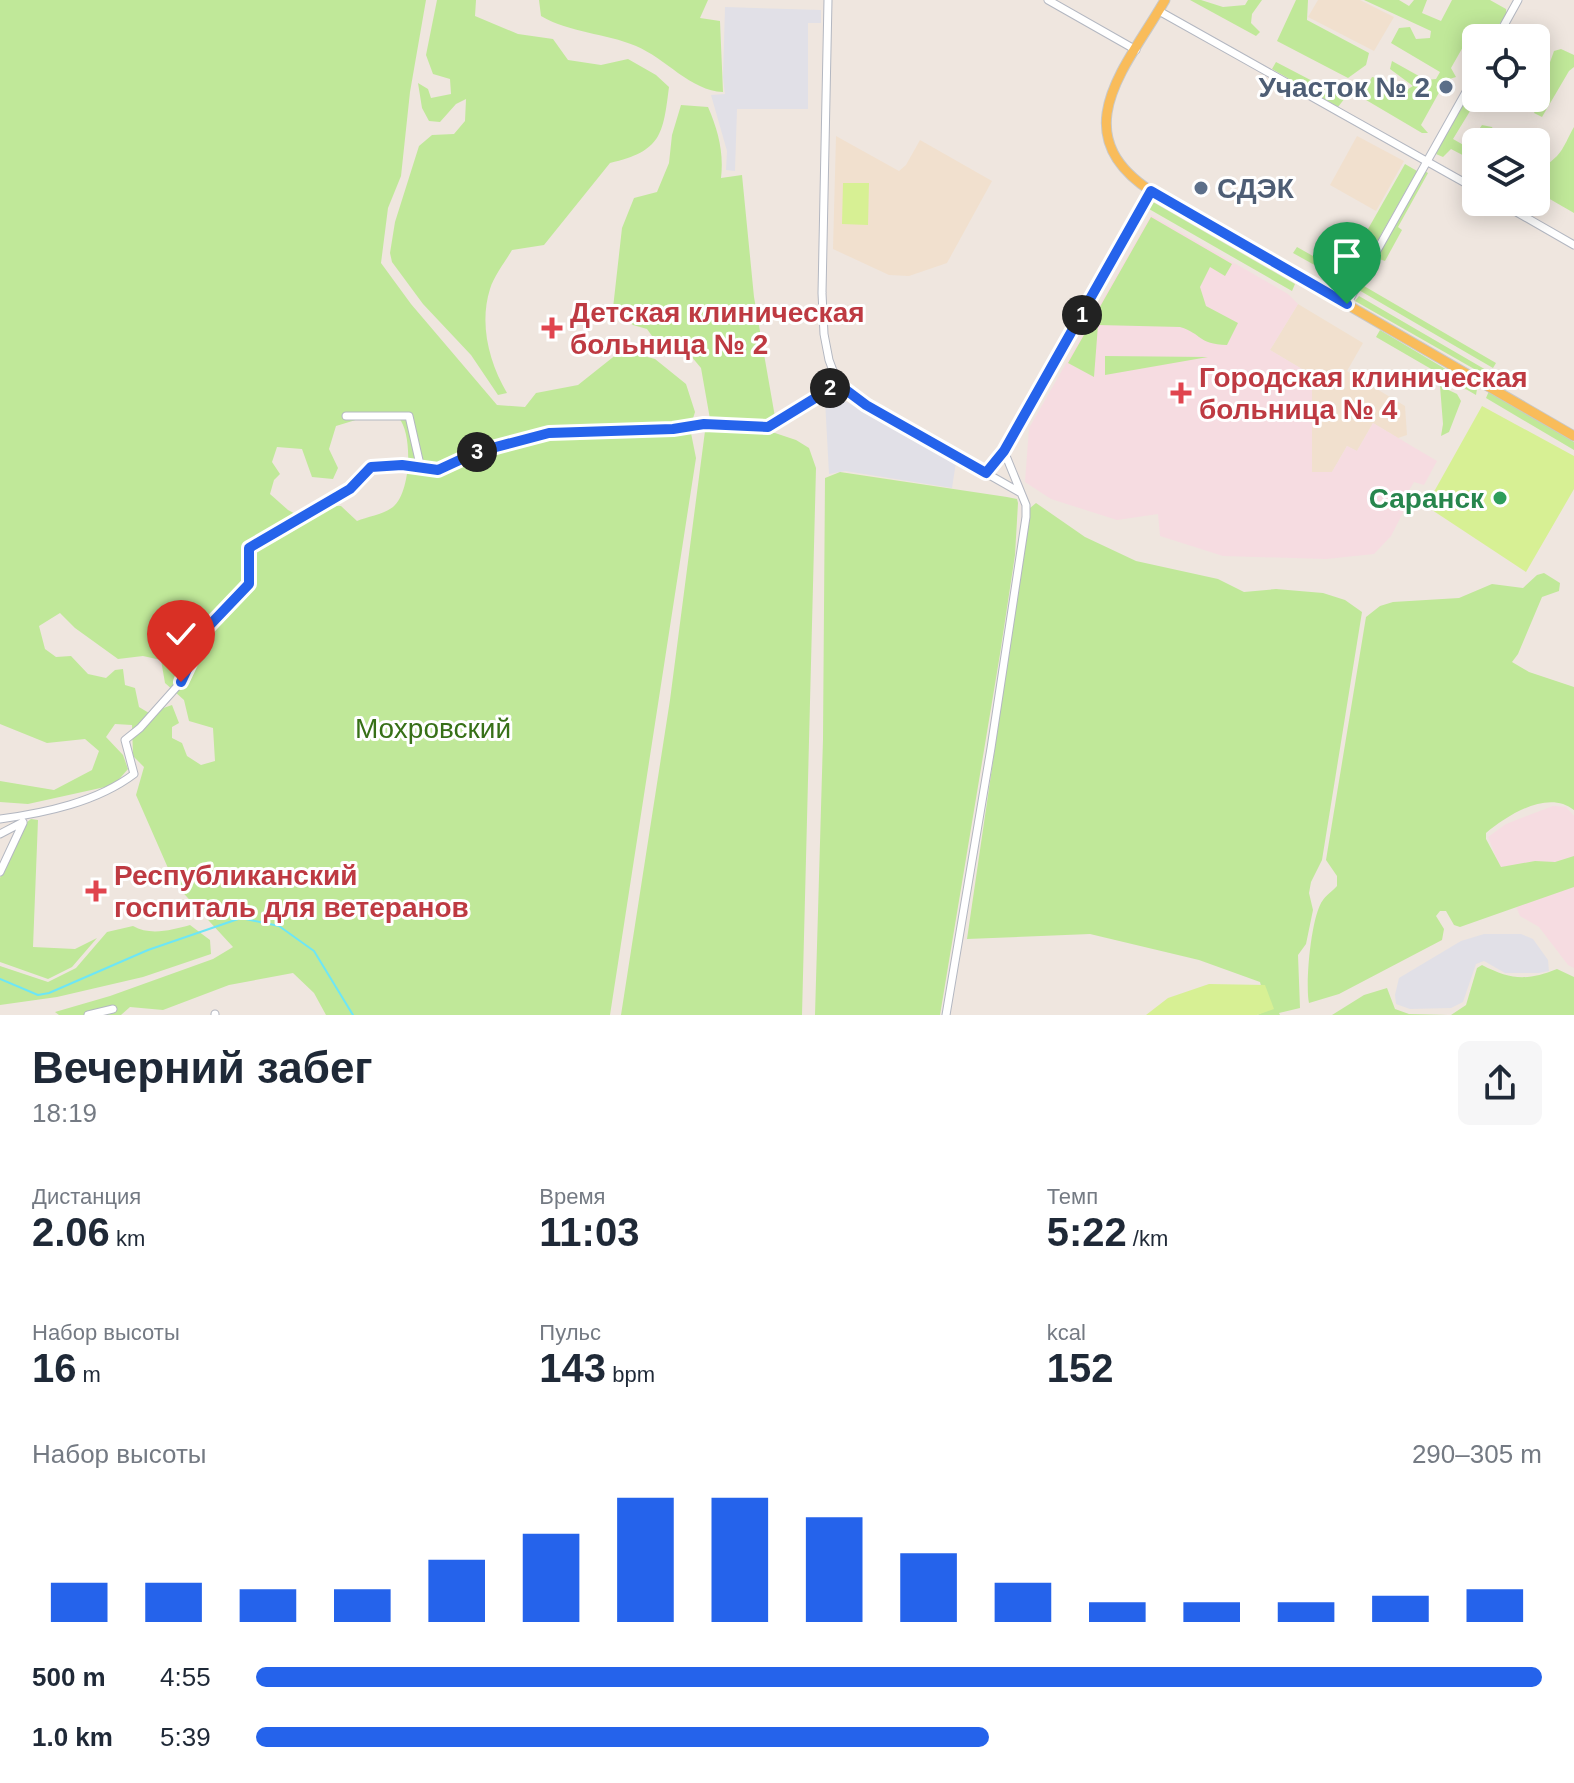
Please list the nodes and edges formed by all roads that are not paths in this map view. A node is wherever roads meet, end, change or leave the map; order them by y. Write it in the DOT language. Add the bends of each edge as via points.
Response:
graph roads {
  1 [pos="828,0"];
  2 [pos="1048,0"];
  3 [pos="1165,0"];
  4 [pos="1518,0"];
  5 [pos="1159,11"];
  6 [pos="1505,24"];
  7 [pos="1136,50"];
  8 [pos="1462,99"];
  9 [pos="1427,161"];
  10 [pos="1462,181"];
  11 [pos="1151,191"];
  12 [pos="1523,216"];
  13 [pos="1574,245"];
  14 [pos="1347,304"];
  15 [pos="838,384"];
  16 [pos="346,416"];
  17 [pos="1574,436"];
  18 [pos="1004,451"];
  19 [pos="421,469"];
  20 [pos="986,473"];
  21 [pos="1021,493"];
  22 [pos="33,814"];
  23 [pos="0,819"];
  24 [pos="23,823"];
  25 [pos="0,834"];
  26 [pos="0,872"];
  27 [pos="111,1012"];
  28 [pos="88,1015"];
  29 [pos="946,1015"];
  1 -- 15 [label="street" via="822,293 824,334"];
  2 -- 7 [label="street"];
  3 -- 5 [label="main road"];
  4 -- 6 [label="street"];
  5 -- 7 [label="main road"];
  5 -- 9 [label="street"];
  7 -- 11 [label="main road" via="1113,90 1106,132 1114,158"];
  8 -- 9 [label="street"];
  9 -- 10 [label="street"];
  9 -- 14 [label="street"];
  11 -- 14 [label="main road"];
  11 -- 18 [label="street"];
  12 -- 13 [label="street"];
  14 -- 17 [label="main road"];
  15 -- 19 [label="street" via="768,427 704,424 549,433 477,452 438,470"];
  15 -- 20 [label="street"];
  16 -- 19 [label="street" via="409,416"];
  18 -- 20 [label="street"];
  18 -- 21 [label="street"];
  19 -- 22 [label="street" via="371,467 350,489 249,548 249,584 206,629 181,682 125,740 134,774 73,803"];
  20 -- 21 [label="street"];
  21 -- 29 [label="street" via="1026,505 1024,530"];
  22 -- 23 [label="street"];
  22 -- 24 [label="street"];
  24 -- 25 [label="street"];
  24 -- 26 [label="street"];
  27 -- 28 [label="street"];
}
